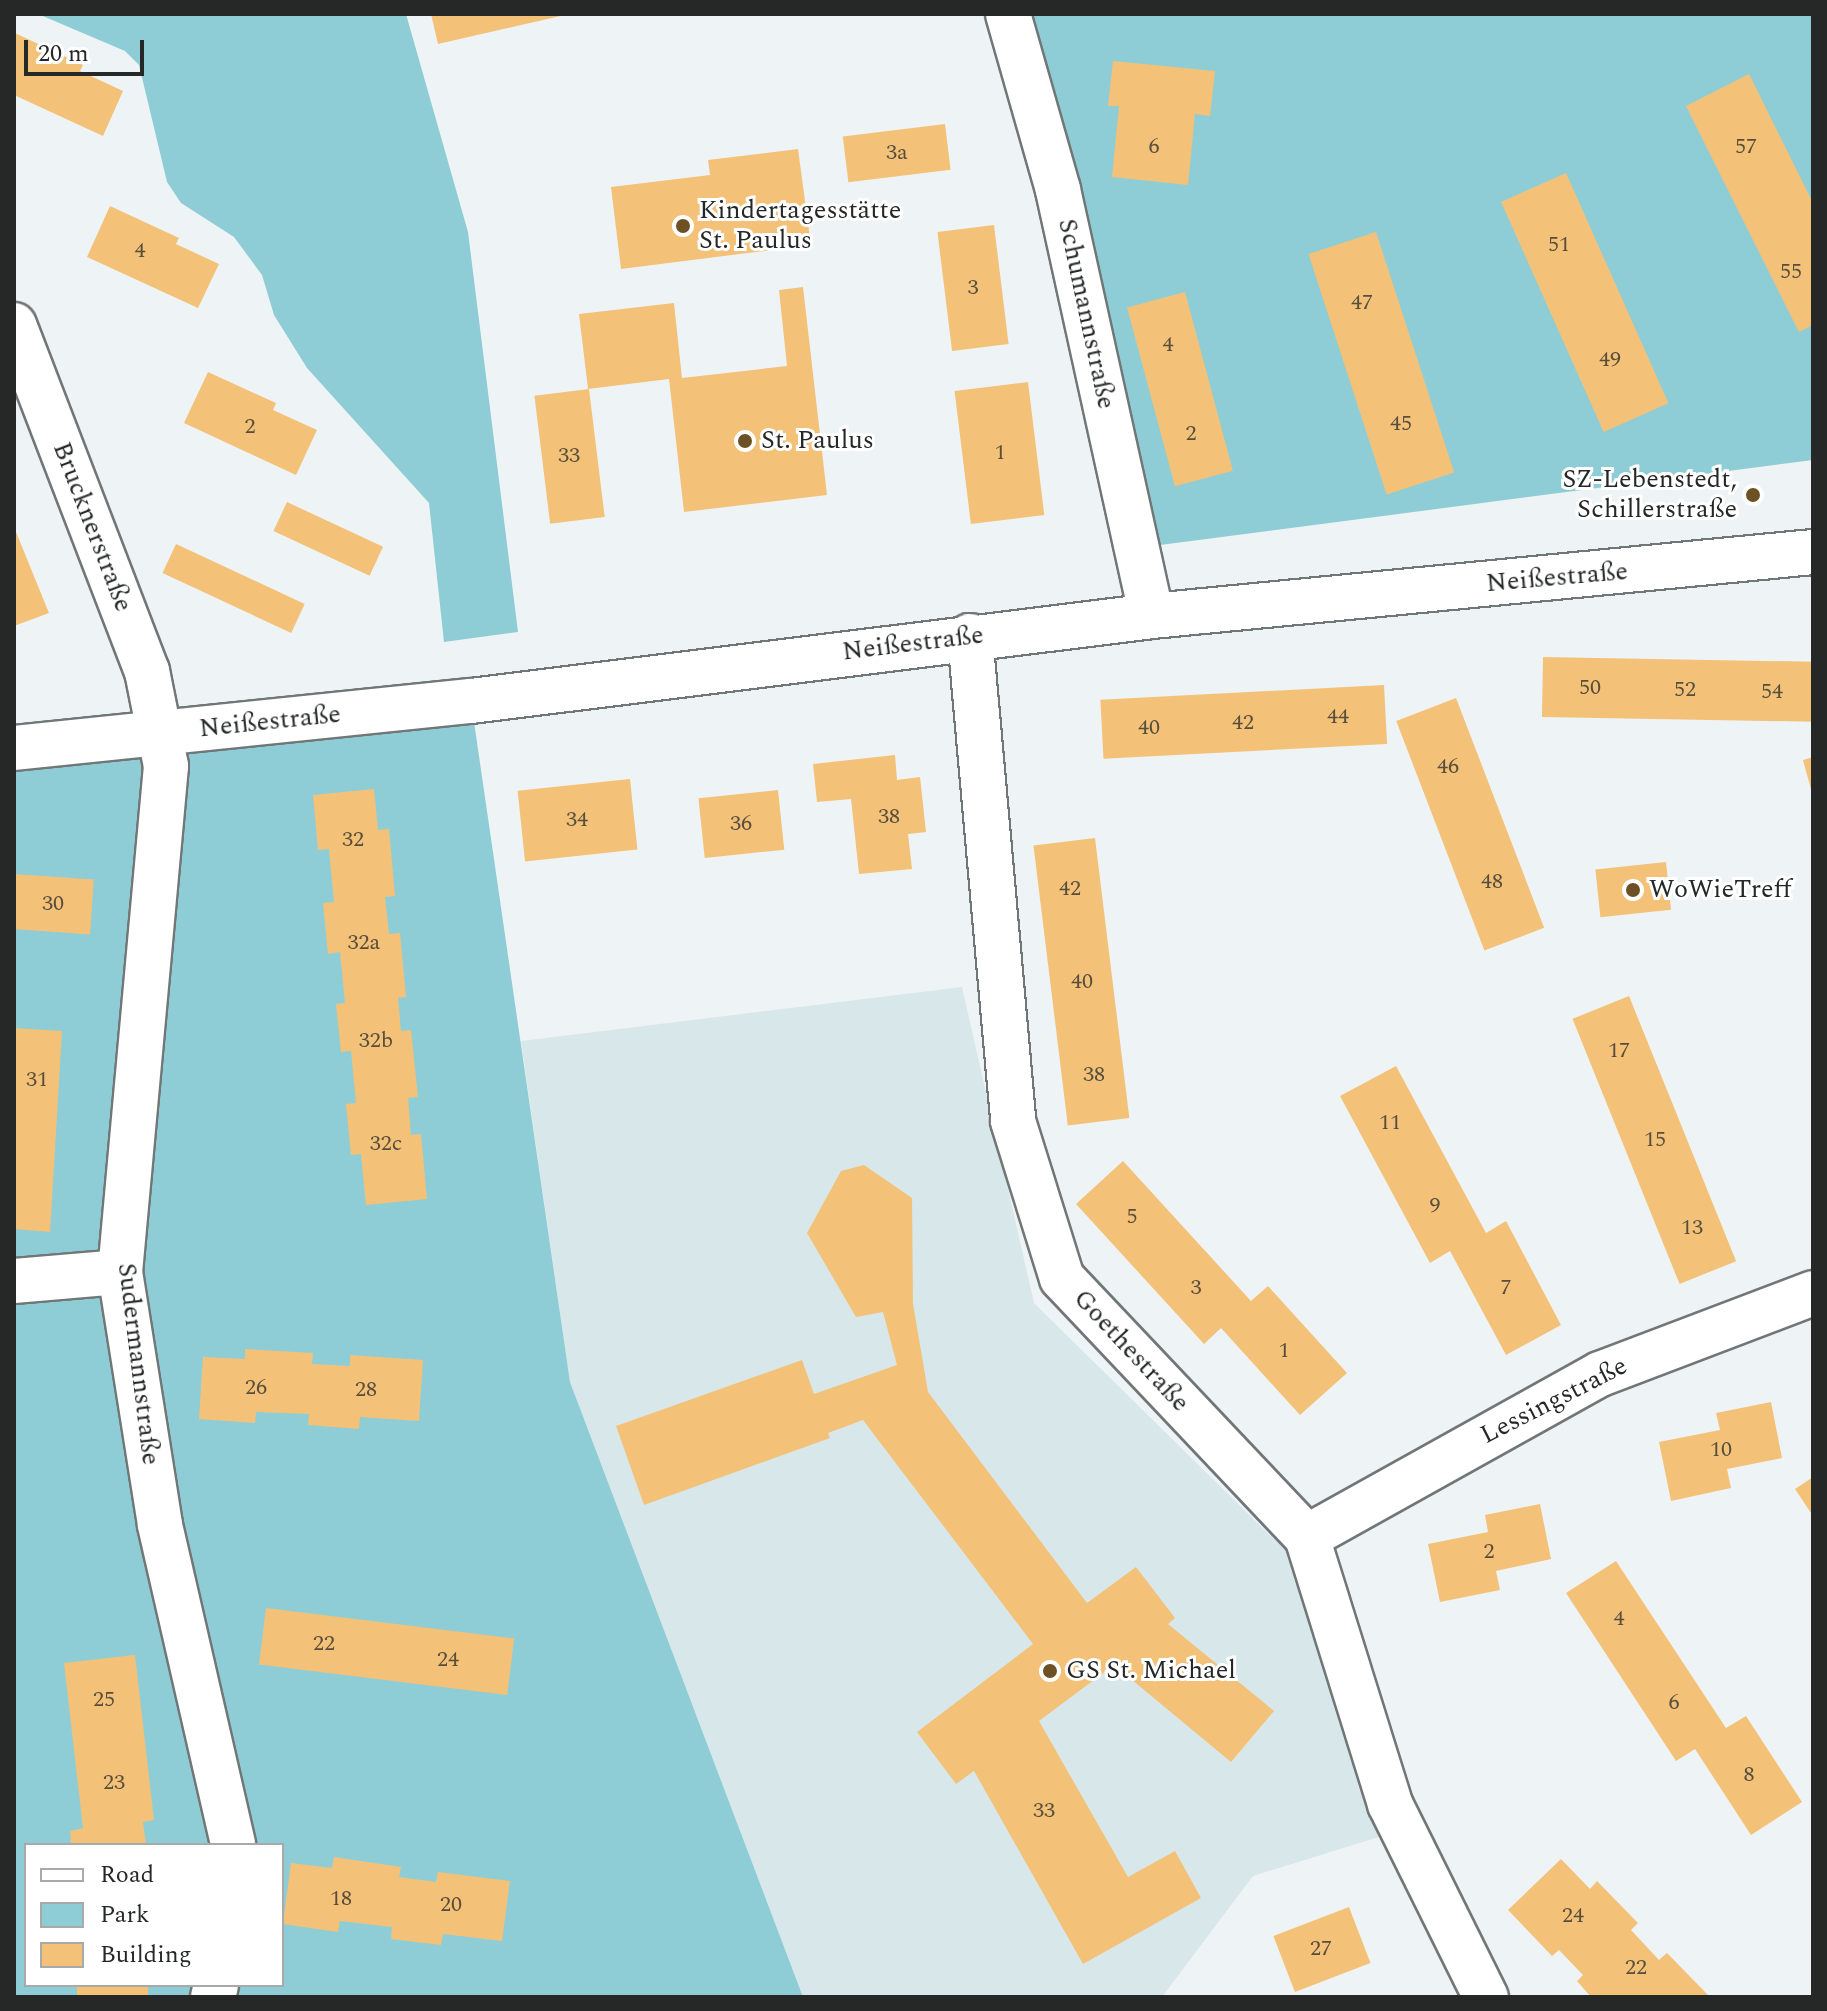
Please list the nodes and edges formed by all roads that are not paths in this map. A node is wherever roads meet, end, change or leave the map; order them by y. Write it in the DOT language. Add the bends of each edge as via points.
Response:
graph roads {
  1 [pos="1008,14"];
  2 [pos="14,325"];
  3 [pos="1813,552"];
  4 [pos="1152,616"];
  5 [pos="970,636"];
  6 [pos="159,733"];
  7 [pos="14,748"];
  8 [pos="120,1272"];
  9 [pos="14,1281"];
  10 [pos="1813,1293"];
  11 [pos="1307,1537"];
  12 [pos="233,1843"];
  13 [pos="1486,1997"];
  1 -- 4 [label="street, Schumannstraße" via="1058,190"];
  2 -- 6 [label="street, Brucknerstraße" via="147,671"];
  3 -- 4 [label="street, Neißestraße"];
  4 -- 5 [label="street, Neißestraße"];
  5 -- 6 [label="street, Neißestraße" via="471,701"];
  5 -- 11 [label="street, Goethestraße" via="1013,1121 1062,1278"];
  6 -- 7 [label="street, Neißestraße"];
  6 -- 8 [label="street, Sudermannstraße" via="166,766"];
  8 -- 9 [label="street"];
  8 -- 12 [label="street, Sudermannstraße" via="160,1525"];
  10 -- 11 [label="street, Lessingstraße" via="1600,1374"];
  11 -- 13 [label="street, Goethestraße" via="1390,1804"];
}
